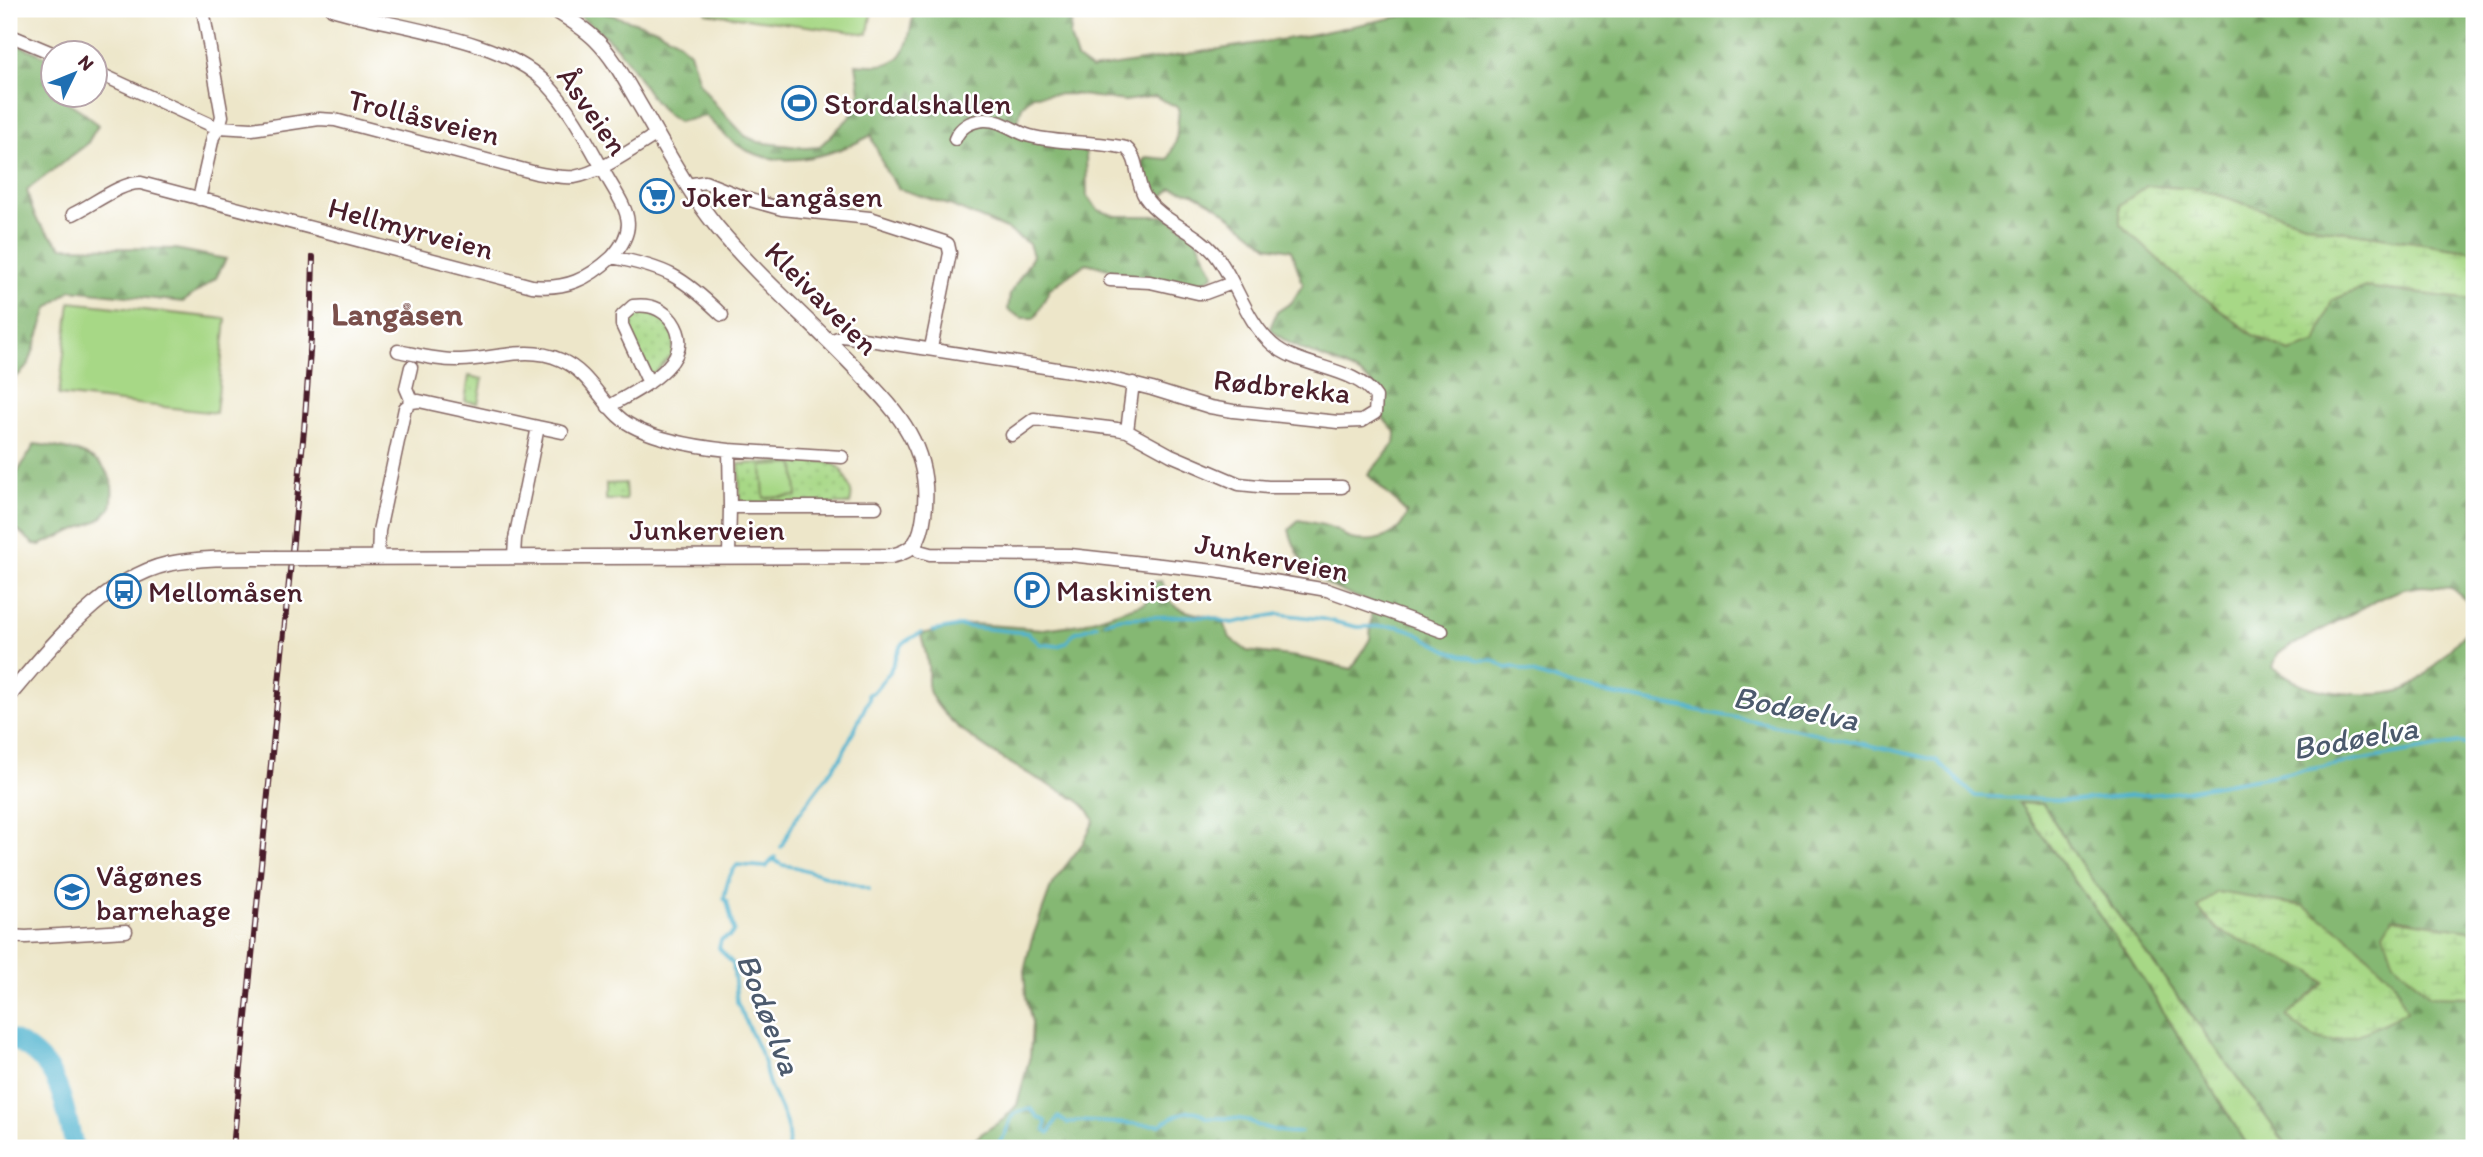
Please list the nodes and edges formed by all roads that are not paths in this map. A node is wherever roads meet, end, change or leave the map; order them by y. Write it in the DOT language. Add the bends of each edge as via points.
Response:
graph roads {
  1 [pos="332,9"];
  2 [pos="553,9"];
  3 [pos="203,10"];
  4 [pos="9,34"];
  5 [pos="38,47"];
  6 [pos="108,77"];
  7 [pos="219,127"];
  8 [pos="657,135"];
  9 [pos="955,139"];
  10 [pos="601,166"];
  11 [pos="687,185"];
  12 [pos="199,200"];
  13 [pos="73,215"];
  14 [pos="612,257"];
  15 [pos="1110,280"];
  16 [pos="1232,283"];
  17 [pos="722,315"];
  18 [pos="830,341"];
  19 [pos="931,348"];
  20 [pos="398,351"];
  21 [pos="411,367"];
  22 [pos="649,383"];
  23 [pos="1133,383"];
  24 [pos="412,402"];
  25 [pos="608,407"];
  26 [pos="538,427"];
  27 [pos="1128,431"];
  28 [pos="562,432"];
  29 [pos="1012,435"];
  30 [pos="729,450"];
  31 [pos="842,457"];
  32 [pos="1342,487"];
  33 [pos="876,507"];
  34 [pos="730,508"];
  35 [pos="915,546"];
  36 [pos="729,555"];
  37 [pos="514,556"];
  38 [pos="378,558"];
  39 [pos="1442,631"];
  40 [pos="9,696"];
  41 [pos="126,931"];
  42 [pos="9,936"];
  1 -- 10 [label="street, Åsveien" via="514,59 531,69 560,99"];
  2 -- 8 [label="street, Kleivaveien" via="606,51"];
  3 -- 7 [label="street" via="222,116"];
  4 -- 5 [label="street"];
  6 -- 7 [label="street, Trollåsveien"];
  7 -- 10 [label="street, Trollåsveien" via="335,120 536,173 574,177"];
  7 -- 12 [label="street"];
  8 -- 10 [label="street, Trollåsveien"];
  8 -- 11 [label="street, Kleivaveien"];
  9 -- 16 [label="street, Rødbrekka" via="968,124 986,120 1030,136 1126,148 1134,158 1139,188 1152,206 1204,243"];
  10 -- 14 [label="street, Åsveien" via="629,224"];
  11 -- 18 [label="street, Kleivaveien" via="732,244"];
  11 -- 19 [label="street" via="705,182 782,209 870,218 948,244"];
  12 -- 13 [label="street, Hellmyrveien" via="133,182"];
  12 -- 14 [label="street, Hellmyrveien" via="532,286 574,283"];
  14 -- 17 [label="street" via="673,274"];
  15 -- 16 [label="street" via="1205,293"];
  16 -- 23 [label="street, Rødbrekka" via="1272,344 1286,354 1366,385 1376,397 1375,413 1362,421 1338,422 1233,411"];
  18 -- 19 [label="street, Rødbrekka" via="843,336"];
  18 -- 35 [label="street, Kleivaveien" via="894,410 915,446 926,495 924,521"];
  19 -- 23 [label="street, Rødbrekka"];
  20 -- 25 [label="street" via="459,360 541,354 577,370"];
  21 -- 24 [label="street" via="406,388"];
  22 -- 22 [label="street" via="668,369 676,354 676,327 657,308 633,306 622,316 622,325"];
  22 -- 25 [label="street"];
  23 -- 27 [label="street"];
  24 -- 26 [label="street"];
  24 -- 38 [label="street" via="405,408 379,531"];
  25 -- 30 [label="street" via="621,419 665,439"];
  26 -- 28 [label="street"];
  26 -- 37 [label="street"];
  27 -- 29 [label="street" via="1040,419 1029,421"];
  27 -- 32 [label="street" via="1239,484"];
  30 -- 31 [label="street"];
  30 -- 34 [label="street"];
  33 -- 34 [label="street"];
  34 -- 36 [label="street"];
  35 -- 36 [label="street, Junkerveien" via="891,555"];
  35 -- 39 [label="street, Junkerveien" via="930,554 1070,555 1254,577 1326,590"];
  36 -- 37 [label="street, Junkerveien"];
  37 -- 38 [label="street, Junkerveien"];
  38 -- 40 [label="street, Junkerveien, bridge" via="205,559 146,572 85,612"];
  41 -- 42 [label="street"];
}
